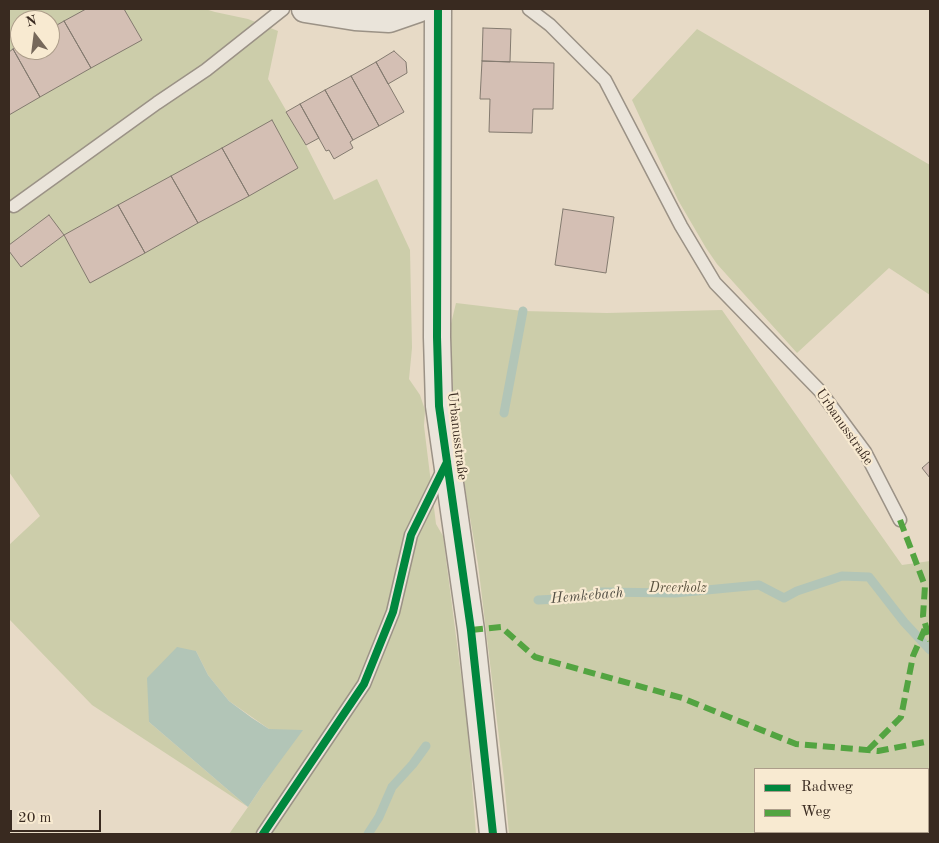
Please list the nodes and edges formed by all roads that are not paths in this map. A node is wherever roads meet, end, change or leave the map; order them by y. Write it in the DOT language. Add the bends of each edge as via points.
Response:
graph roads {
  1 [pos="283,9"];
  2 [pos="305,9"];
  3 [pos="418,9"];
  4 [pos="438,9"];
  5 [pos="529,9"];
  6 [pos="14,206"];
  7 [pos="447,462"];
  8 [pos="900,520"];
  9 [pos="264,834"];
  10 [pos="493,834"];
  1 -- 6 [label="lane" via="206,70"];
  2 -- 3 [label="street" via="389,19"];
  4 -- 7 [label="street, Urbanusstraße" via="436,337 439,406"];
  5 -- 8 [label="lane, Urbanusstraße" via="550,25 605,80 681,226 715,283 820,391 865,452"];
  7 -- 9 [label="lane" via="411,535 393,612 364,684"];
  7 -- 10 [label="street, Urbanusstraße" via="471,630"];
}
